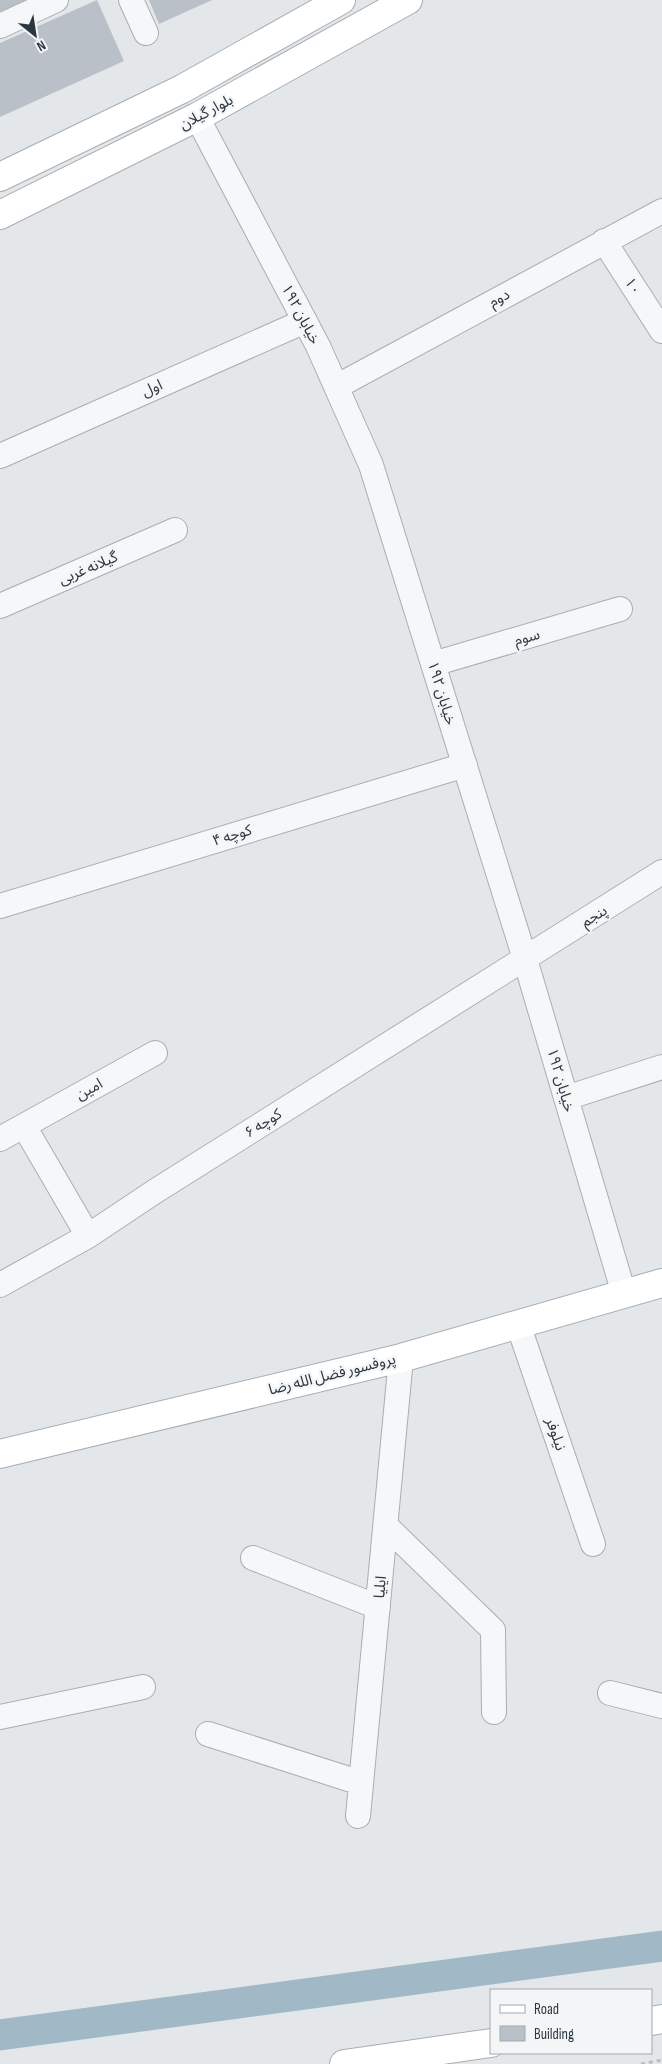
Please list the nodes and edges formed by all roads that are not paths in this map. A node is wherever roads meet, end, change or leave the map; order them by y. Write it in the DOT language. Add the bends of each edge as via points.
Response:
graph roads {
  1 [pos="56,0"];
  2 [pos="130,0"];
  3 [pos="341,0"];
  4 [pos="408,0"];
  5 [pos="0,26"];
  6 [pos="146,33"];
  7 [pos="197,117"];
  8 [pos="0,177"];
  9 [pos="662,211"];
  10 [pos="0,214"];
  11 [pos="604,241"];
  12 [pos="305,321"];
  13 [pos="662,331"];
  14 [pos="336,387"];
  15 [pos="0,456"];
  16 [pos="176,530"];
  17 [pos="0,606"];
  18 [pos="620,609"];
  19 [pos="433,664"];
  20 [pos="465,765"];
  21 [pos="662,872"];
  22 [pos="0,906"];
  23 [pos="525,959"];
  24 [pos="155,1052"];
  25 [pos="662,1067"];
  26 [pos="566,1098"];
  27 [pos="24,1126"];
  28 [pos="0,1139"];
  29 [pos="88,1236"];
  30 [pos="662,1283"];
  31 [pos="0,1285"];
  32 [pos="624,1294"];
  33 [pos="518,1324"];
  34 [pos="402,1358"];
  35 [pos="0,1454"];
  36 [pos="386,1526"];
  37 [pos="593,1544"];
  38 [pos="253,1558"];
  39 [pos="378,1607"];
  40 [pos="143,1687"];
  41 [pos="610,1693"];
  42 [pos="662,1706"];
  43 [pos="494,1712"];
  44 [pos="0,1717"];
  45 [pos="208,1734"];
  46 [pos="361,1783"];
  47 [pos="358,1816"];
  48 [pos="490,2043"];
  49 [pos="344,2064"];
  1 -- 5 [label="street"];
  2 -- 6 [label="street"];
  3 -- 8 [label="main road" via="182,89"];
  4 -- 7 [label="main road, بلوار گیلان"];
  7 -- 10 [label="main road, بلوار گیلان"];
  7 -- 12 [label="street, خیابان ۱۹۲"];
  9 -- 11 [label="street, دوم"];
  11 -- 13 [label="street, ۱۰"];
  11 -- 14 [label="street, دوم"];
  12 -- 14 [label="street, خیابان ۱۹۲"];
  12 -- 15 [label="street, اول"];
  14 -- 19 [label="street, خیابان ۱۹۲" via="371,465"];
  16 -- 17 [label="street, گیلانه غربی"];
  18 -- 19 [label="street, سوم"];
  19 -- 20 [label="street, خیابان ۱۹۲"];
  20 -- 22 [label="street, کوچه ۴"];
  20 -- 23 [label="street, خیابان ۱۹۲"];
  21 -- 23 [label="street, پنجم"];
  23 -- 26 [label="street, خیابان ۱۹۲"];
  23 -- 29 [label="street, کوچه ۶"];
  24 -- 27 [label="street, امین"];
  25 -- 26 [label="street"];
  26 -- 32 [label="street, خیابان ۱۹۲"];
  27 -- 28 [label="street, امین"];
  27 -- 29 [label="street"];
  29 -- 31 [label="street, کوچه ۶"];
  30 -- 32 [label="main road, پروفسور فضل الله رضا"];
  32 -- 33 [label="main road, پروفسور فضل الله رضا"];
  33 -- 34 [label="main road, پروفسور فضل الله رضا"];
  33 -- 37 [label="street, نیلوفر"];
  34 -- 35 [label="main road, پروفسور فضل الله رضا"];
  34 -- 36 [label="street, ایلیا"];
  36 -- 39 [label="street, ایلیا"];
  36 -- 43 [label="street" via="493,1630"];
  38 -- 39 [label="street"];
  39 -- 46 [label="street, ایلیا"];
  40 -- 44 [label="street"];
  41 -- 42 [label="street"];
  45 -- 46 [label="street"];
  46 -- 47 [label="street, ایلیا"];
  48 -- 49 [label="main road"];
}
